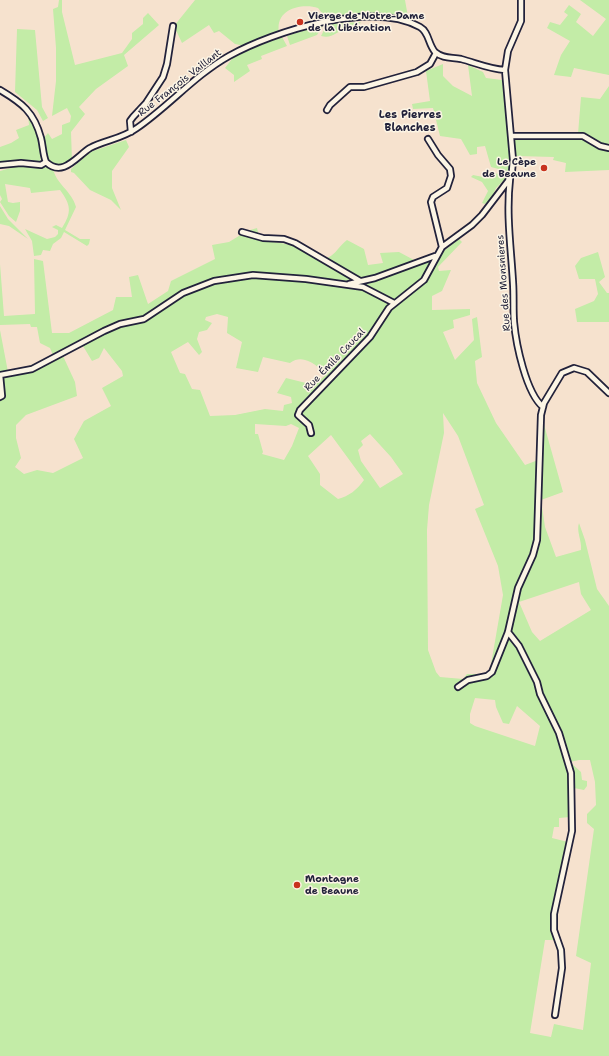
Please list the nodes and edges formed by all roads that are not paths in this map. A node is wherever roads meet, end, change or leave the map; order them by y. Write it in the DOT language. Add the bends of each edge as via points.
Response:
graph roads {
  1 [pos="521,0"];
  2 [pos="172,26"];
  3 [pos="436,52"];
  4 [pos="505,70"];
  5 [pos="0,90"];
  6 [pos="327,110"];
  7 [pos="131,132"];
  8 [pos="512,136"];
  9 [pos="428,139"];
  10 [pos="609,148"];
  11 [pos="46,162"];
  12 [pos="0,165"];
  13 [pos="510,176"];
  14 [pos="242,232"];
  15 [pos="442,247"];
  16 [pos="435,256"];
  17 [pos="360,281"];
  18 [pos="347,285"];
  19 [pos="394,303"];
  20 [pos="0,375"];
  21 [pos="609,393"];
  22 [pos="0,397"];
  23 [pos="543,407"];
  24 [pos="311,433"];
  25 [pos="508,632"];
  26 [pos="458,687"];
  27 [pos="555,1016"];
  1 -- 4 [label="street" via="521,21 506,56"];
  2 -- 7 [label="street" via="163,77 130,121"];
  3 -- 4 [label="street" via="445,57"];
  3 -- 6 [label="street" via="430,64 417,72 364,87 350,87"];
  3 -- 7 [label="street, Rue François Vaillant" via="423,29 399,18 376,16 317,22 229,56"];
  4 -- 8 [label="street"];
  5 -- 11 [label="street" via="20,102 31,115 41,139"];
  7 -- 11 [label="street, Rue François Vaillant" via="93,146 66,167 53,166"];
  8 -- 10 [label="street" via="583,136"];
  8 -- 13 [label="street" via="514,160"];
  9 -- 15 [label="street" via="451,172 447,188 433,197 431,202"];
  11 -- 12 [label="street" via="41,165"];
  13 -- 15 [label="street" via="479,218"];
  13 -- 23 [label="street, Rue des Monsnieres" via="509,231 514,322 520,355 531,388"];
  14 -- 17 [label="street" via="295,243"];
  15 -- 16 [label="street"];
  16 -- 17 [label="street"];
  16 -- 19 [label="street, Rue Émile Caucal" via="428,275"];
  17 -- 18 [label="street"];
  18 -- 19 [label="street" via="363,287"];
  18 -- 20 [label="street" via="253,275 214,281 183,294 144,319 120,324 104,331 32,368"];
  19 -- 24 [label="street, Rue Émile Caucal" via="370,337 300,410 298,415 309,425"];
  20 -- 22 [label="street"];
  21 -- 23 [label="street" via="586,372 574,368 562,373"];
  23 -- 25 [label="street" via="537,540 518,588"];
  25 -- 26 [label="street" via="492,672 487,676 468,680"];
  25 -- 27 [label="street" via="537,682 559,733 572,773 572,831 554,914 554,930 561,950 562,968"];
}
